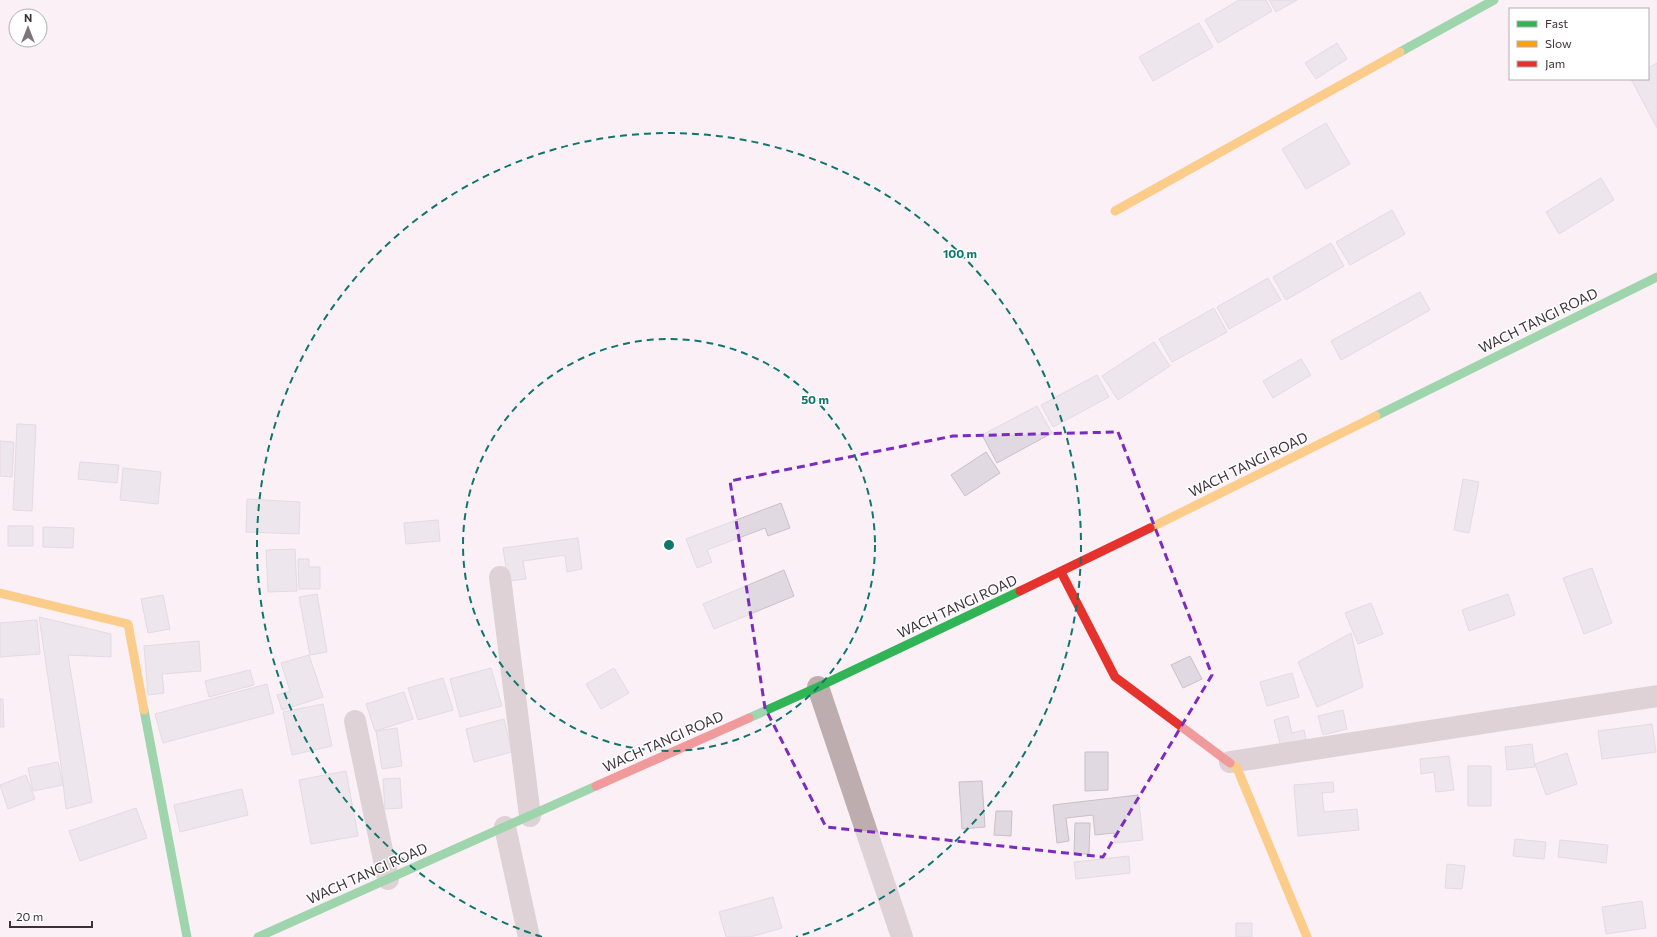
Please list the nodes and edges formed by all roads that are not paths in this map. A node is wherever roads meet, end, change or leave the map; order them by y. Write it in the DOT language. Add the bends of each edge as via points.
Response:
graph roads {
  1 [pos="1494,0"];
  2 [pos="1115,211"];
  3 [pos="1657,277"];
  4 [pos="1061,572"];
  5 [pos="500,577"];
  6 [pos="0,593"];
  7 [pos="818,687"];
  8 [pos="1657,696"];
  9 [pos="356,721"];
  10 [pos="1230,762"];
  11 [pos="530,816"];
  12 [pos="505,827"];
  13 [pos="388,879"];
  14 [pos="187,937"];
  15 [pos="258,937"];
  16 [pos="530,937"];
  17 [pos="902,937"];
  18 [pos="1307,937"];
  1 -- 2 [label="main road"];
  3 -- 4 [label="main road, WACH TANGI ROAD"];
  4 -- 7 [label="main road, WACH TANGI ROAD"];
  4 -- 10 [label="main road" via="1115,677"];
  5 -- 11 [label="street"];
  6 -- 14 [label="main road" via="128,624"];
  7 -- 11 [label="main road, WACH TANGI ROAD"];
  7 -- 17 [label="street"];
  8 -- 10 [label="street"];
  9 -- 13 [label="street"];
  10 -- 18 [label="main road" via="1238,768"];
  11 -- 12 [label="main road, WACH TANGI ROAD"];
  12 -- 13 [label="main road, WACH TANGI ROAD"];
  12 -- 16 [label="street"];
  13 -- 15 [label="main road, WACH TANGI ROAD"];
}
